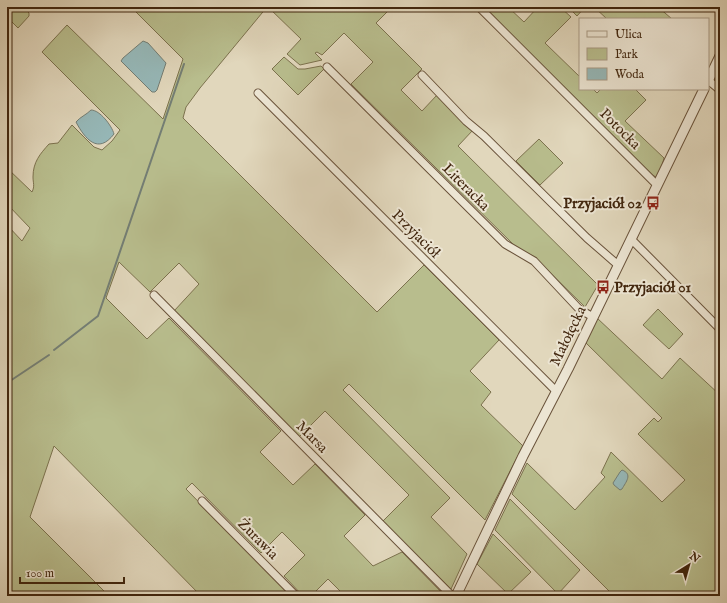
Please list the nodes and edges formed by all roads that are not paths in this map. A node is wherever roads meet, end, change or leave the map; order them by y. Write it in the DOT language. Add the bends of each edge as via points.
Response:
graph roads {
  1 [pos="479,7"];
  2 [pos="720,56"];
  3 [pos="327,67"];
  4 [pos="422,75"];
  5 [pos="709,78"];
  6 [pos="709,81"];
  7 [pos="704,90"];
  8 [pos="720,90"];
  9 [pos="258,93"];
  10 [pos="657,185"];
  11 [pos="631,239"];
  12 [pos="618,265"];
  13 [pos="154,295"];
  14 [pos="593,317"];
  15 [pos="720,330"];
  16 [pos="556,391"];
  17 [pos="202,501"];
  18 [pos="296,596"];
  19 [pos="452,596"];
  20 [pos="456,596"];
  1 -- 10 [label="street, Potocka"];
  2 -- 5 [label="street"];
  3 -- 14 [label="street, Literacka" via="505,244 534,261 579,309"];
  4 -- 12 [label="street" via="466,121"];
  6 -- 8 [label="street"];
  7 -- 10 [label="street, Małołęcka"];
  9 -- 16 [label="street, Przyjaciół"];
  10 -- 11 [label="street, Małołęcka"];
  11 -- 12 [label="street, Małołęcka"];
  11 -- 15 [label="street"];
  12 -- 14 [label="street, Małołęcka"];
  13 -- 19 [label="street, Marsa"];
  14 -- 16 [label="street, Małołęcka"];
  16 -- 20 [label="street, Małołęcka"];
  17 -- 18 [label="street, Żurawia"];
}
